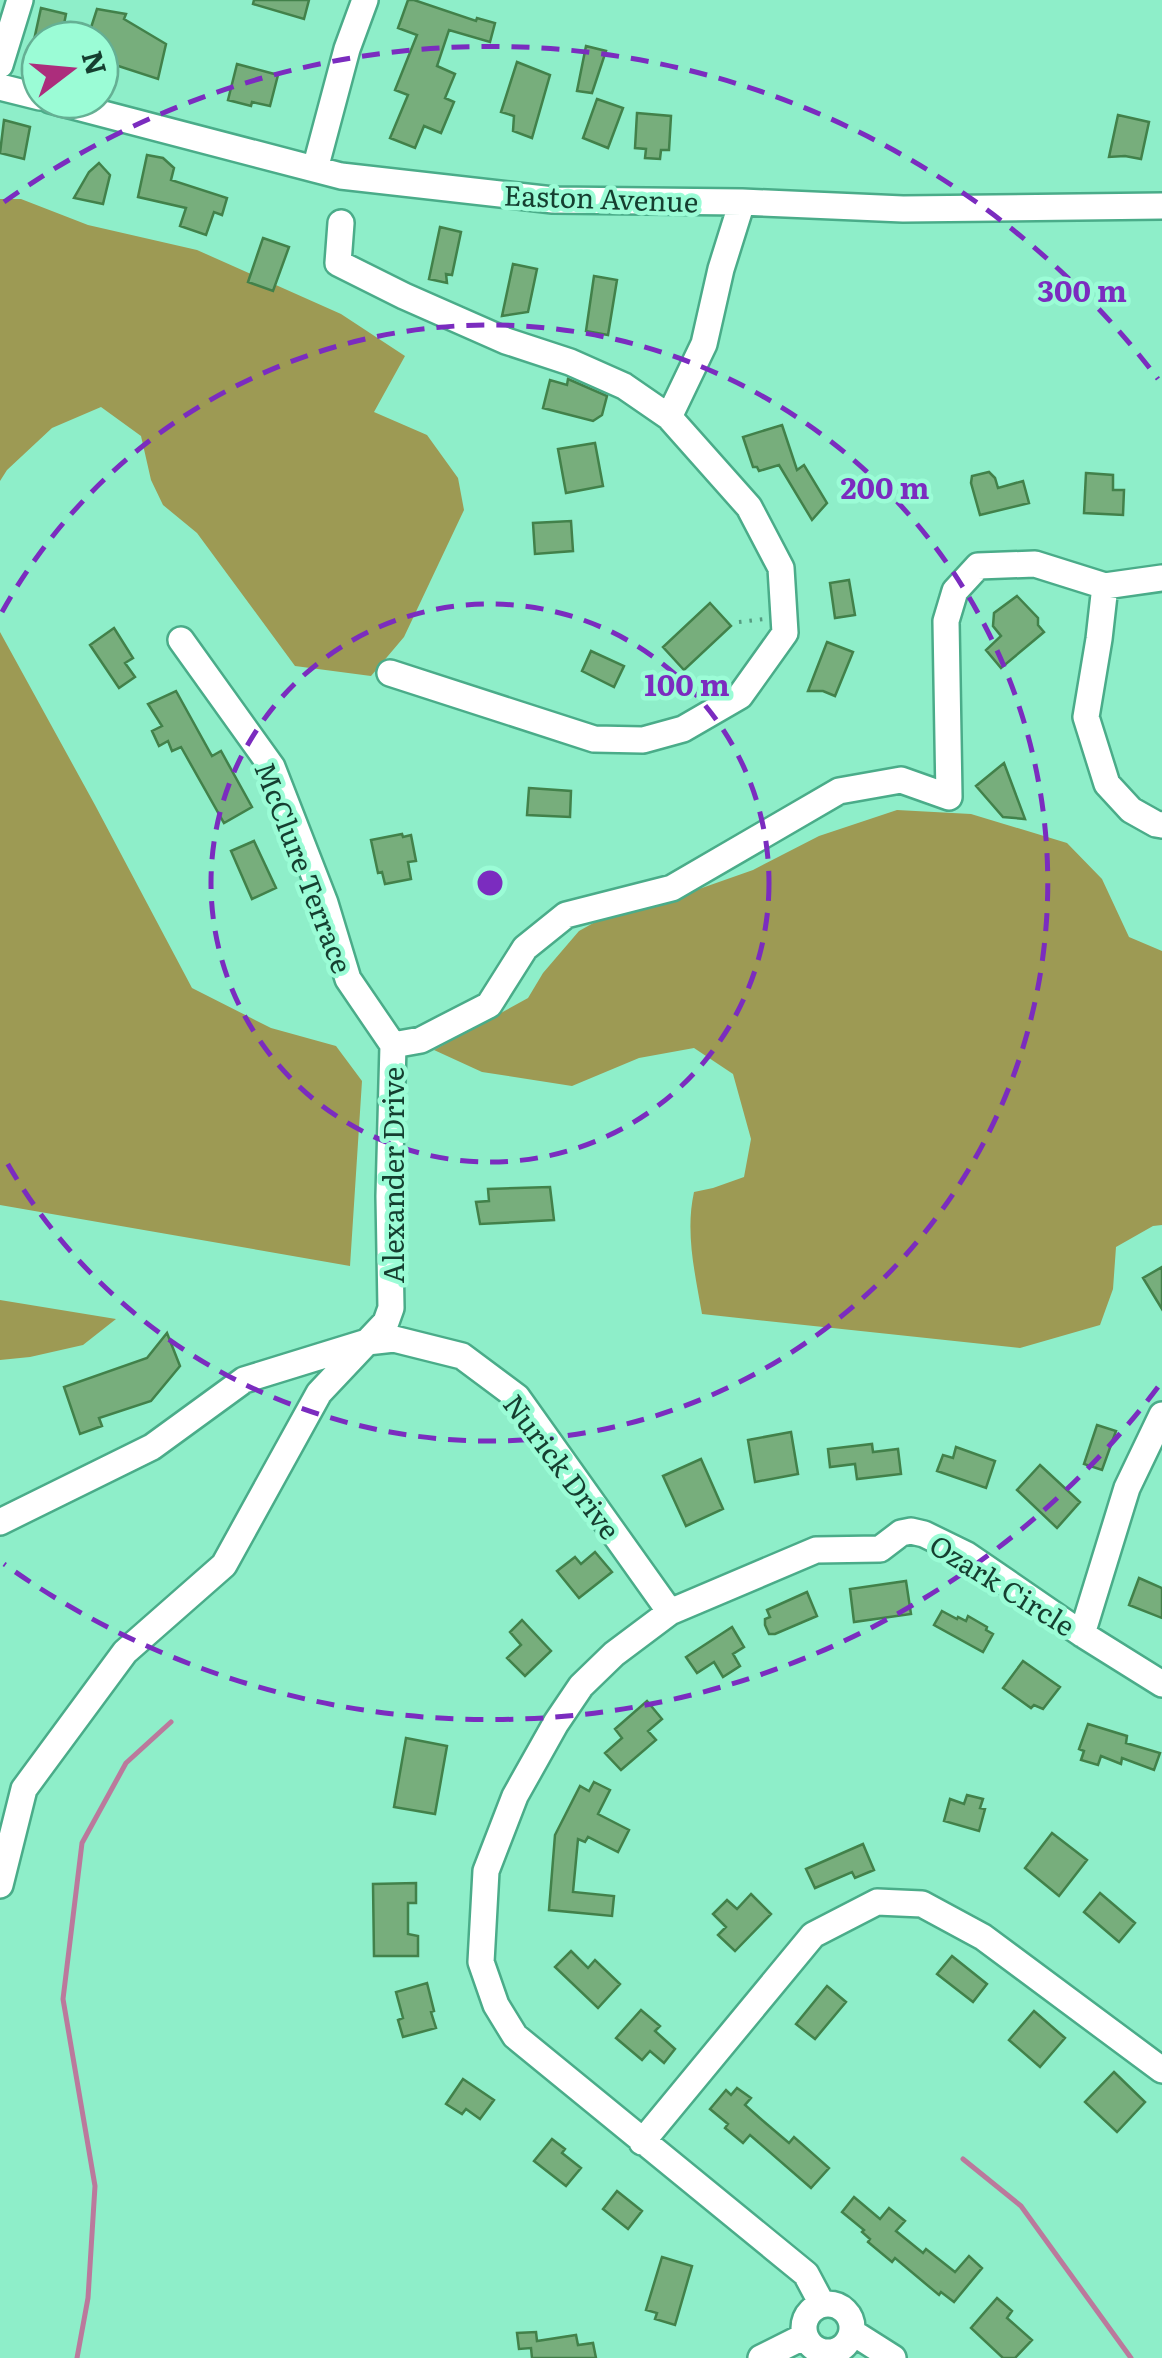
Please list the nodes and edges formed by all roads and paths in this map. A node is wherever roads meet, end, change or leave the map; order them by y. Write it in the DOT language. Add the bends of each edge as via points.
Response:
graph roads {
  1 [pos="20,0"];
  2 [pos="365,0"];
  3 [pos="0,65"];
  4 [pos="120,118"];
  5 [pos="315,168"];
  6 [pos="742,202"];
  7 [pos="1162,206"];
  8 [pos="341,224"];
  9 [pos="670,417"];
  10 [pos="1162,578"];
  11 [pos="1104,586"];
  12 [pos="181,640"];
  13 [pos="390,673"];
  14 [pos="1162,825"];
  15 [pos="393,1045"];
  16 [pos="367,1342"];
  17 [pos="1162,1416"];
  18 [pos="0,1522"];
  19 [pos="670,1612"];
  20 [pos="1082,1634"];
  21 [pos="1162,1684"];
  22 [pos="0,1885"];
  23 [pos="1162,2070"];
  24 [pos="642,2142"];
  25 [pos="822,2304"];
  26 [pos="805,2336"];
  27 [pos="848,2346"];
  28 [pos="761,2358"];
  29 [pos="893,2358"];
  1 -- 3 [label="street"];
  2 -- 5 [label="street"];
  4 -- 5 [label="street, Easton Avenue"];
  5 -- 6 [label="street, Easton Avenue" via="552,200"];
  6 -- 7 [label="street, Easton Avenue" via="904,209"];
  6 -- 9 [label="street" via="704,344"];
  8 -- 9 [label="street" via="338,263 506,341 624,386"];
  9 -- 13 [label="street" via="749,507 781,568 785,633 740,696 683,729 643,740 594,739"];
  10 -- 11 [label="street"];
  11 -- 14 [label="street" via="1086,716 1107,784 1131,810"];
  11 -- 15 [label="street, Alexander Drive" via="1035,564 978,566 955,591 946,621 949,796 901,780 839,792 672,888 566,915 525,948 489,1005 420,1040"];
  12 -- 15 [label="street, McClure Terrace" via="272,767 348,979"];
  15 -- 16 [label="street, Alexander Drive" via="391,1308"];
  16 -- 18 [label="street, Nurick Drive" via="244,1380 152,1447"];
  16 -- 19 [label="street, Nurick Drive" via="394,1339 462,1356 517,1397"];
  16 -- 22 [label="street, Alexander Drive" via="318,1393 224,1565 126,1652 24,1789"];
  17 -- 20 [label="street" via="1127,1488"];
  19 -- 20 [label="street, Ozark Circle" via="816,1550 880,1548 911,1532 967,1555"];
  19 -- 24 [label="street, Ozark Circle" via="581,1686 515,1796 486,1871 482,1962 496,2005 515,2036"];
  20 -- 21 [label="street, Ozark Circle"];
  23 -- 24 [label="street" via="983,1938 922,1904 877,1902 813,1935"];
  24 -- 25 [label="street, Ozark Circle" via="806,2274"];
  25 -- 26 [label="street" via="805,2320"];
  25 -- 27 [label="street" via="845,2310 852,2324"];
  26 -- 27 [label="street" via="822,2352"];
  26 -- 28 [label="street"];
  27 -- 29 [label="street"];
}
